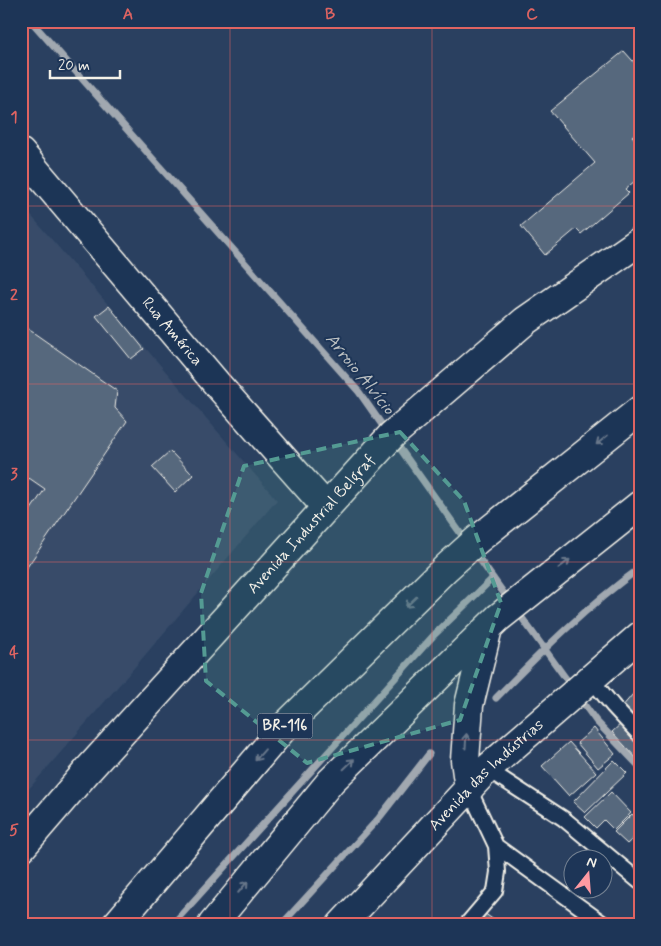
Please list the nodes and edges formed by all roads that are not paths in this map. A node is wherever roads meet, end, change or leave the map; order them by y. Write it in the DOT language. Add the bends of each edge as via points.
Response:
graph roads {
  1 [pos="21,153"];
  2 [pos="640,241"];
  3 [pos="640,410"];
  4 [pos="640,505"];
  5 [pos="326,507"];
  6 [pos="493,623"];
  7 [pos="640,636"];
  8 [pos="589,680"];
  9 [pos="640,735"];
  10 [pos="478,779"];
  11 [pos="496,846"];
  12 [pos="21,848"];
  13 [pos="640,882"];
  14 [pos="116,925"];
  15 [pos="212,925"];
  16 [pos="341,925"];
  17 [pos="466,925"];
  18 [pos="605,925"];
  1 -- 5 [label="main road, Rua América"];
  2 -- 5 [label="main road, Avenida Industrial Belgraf" via="525,321 386,442"];
  3 -- 14 [label="main road, BR-116, one-way" via="477,540 286,725"];
  6 -- 4 [label="main road, one-way"];
  5 -- 12 [label="main road, Avenida Industrial Belgraf"];
  10 -- 6 [label="main road, one-way" via="465,760 469,705"];
  15 -- 6 [label="main road, one-way" via="331,781"];
  7 -- 8 [label="main road, Avenida das Indústrias"];
  8 -- 9 [label="lane"];
  8 -- 10 [label="main road, Avenida das Indústrias"];
  10 -- 11 [label="lane"];
  10 -- 13 [label="lane" via="564,819"];
  10 -- 16 [label="main road, Avenida das Indústrias"];
  11 -- 17 [label="lane" via="498,872 495,891"];
  11 -- 18 [label="lane"];
}
